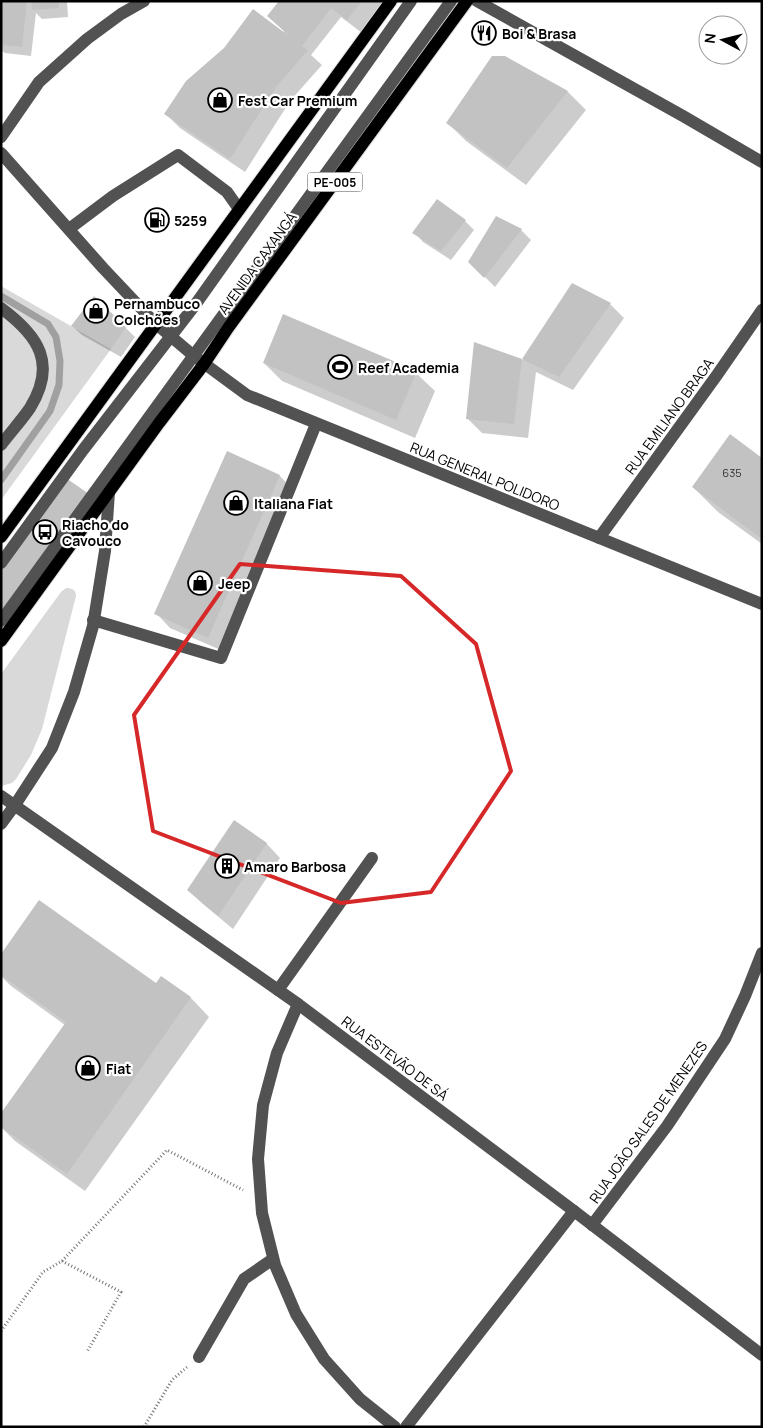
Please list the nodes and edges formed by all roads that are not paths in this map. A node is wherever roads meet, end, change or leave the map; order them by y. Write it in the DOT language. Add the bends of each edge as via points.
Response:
graph roads {
  1 [pos="144,1"];
  2 [pos="391,1"];
  3 [pos="411,1"];
  4 [pos="451,1"];
  5 [pos="467,1"];
  6 [pos="477,1"];
  7 [pos="1,137"];
  8 [pos="1,153"];
  9 [pos="762,162"];
  10 [pos="239,210"];
  11 [pos="69,229"];
  12 [pos="1,308"];
  13 [pos="762,310"];
  14 [pos="155,324"];
  15 [pos="171,338"];
  16 [pos="199,360"];
  17 [pos="316,424"];
  18 [pos="1,445"];
  19 [pos="109,492"];
  20 [pos="1,537"];
  21 [pos="599,538"];
  22 [pos="1,563"];
  23 [pos="762,604"];
  24 [pos="93,620"];
  25 [pos="1,621"];
  26 [pos="1,642"];
  27 [pos="1,796"];
  28 [pos="15,805"];
  29 [pos="1,824"];
  30 [pos="372,858"];
  31 [pos="762,953"];
  32 [pos="278,990"];
  33 [pos="298,1004"];
  34 [pos="574,1210"];
  35 [pos="592,1225"];
  36 [pos="274,1260"];
  37 [pos="762,1355"];
  38 [pos="199,1357"];
  39 [pos="395,1427"];
  40 [pos="406,1427"];
  1 -- 7 [label="street" via="87,39 39,82"];
  2 -- 10 [label="main road"];
  3 -- 15 [label="street"];
  4 -- 16 [label="street"];
  5 -- 16 [label="main road, AVENIDA CAXANGÁ / PE-005" via="234,320"];
  6 -- 9 [label="street"];
  8 -- 11 [label="street, RUA GENERAL POLIDORO"];
  10 -- 11 [label="street" via="227,192 178,155"];
  10 -- 14 [label="main road"];
  11 -- 14 [label="street, RUA GENERAL POLIDORO"];
  12 -- 18 [label="street" via="18,320 37,344 43,358 44,376 29,409"];
  13 -- 21 [label="street, RUA EMILIANO BRAGA"];
  14 -- 15 [label="street, RUA GENERAL POLIDORO"];
  14 -- 20 [label="main road"];
  15 -- 16 [label="street, RUA GENERAL POLIDORO"];
  15 -- 22 [label="street" via="83,450"];
  16 -- 17 [label="street, RUA GENERAL POLIDORO" via="247,395"];
  16 -- 19 [label="main road, AVENIDA CAXANGÁ / PE-005"];
  16 -- 25 [label="street"];
  17 -- 21 [label="street, RUA GENERAL POLIDORO"];
  17 -- 24 [label="street" via="221,658"];
  19 -- 24 [label="street" via="105,552"];
  19 -- 26 [label="main road, AVENIDA CAXANGÁ / PE-005"];
  21 -- 23 [label="street, RUA GENERAL POLIDORO"];
  24 -- 28 [label="street" via="74,692 52,748"];
  27 -- 28 [label="street, RUA ESTEVÃO DE SÁ"];
  28 -- 29 [label="street"];
  28 -- 32 [label="street, RUA ESTEVÃO DE SÁ"];
  30 -- 32 [label="street"];
  31 -- 35 [label="street, RUA JOÃO SALES DE MENEZES" via="725,1039 667,1126"];
  32 -- 33 [label="street, RUA ESTEVÃO DE SÁ"];
  33 -- 34 [label="street, RUA ESTEVÃO DE SÁ"];
  33 -- 36 [label="street" via="276,1053 263,1105 258,1159 262,1213"];
  34 -- 35 [label="street, RUA ESTEVÃO DE SÁ"];
  34 -- 40 [label="street, RUA JOÃO SALES DE MENEZES"];
  35 -- 37 [label="street, RUA ESTEVÃO DE SÁ"];
  36 -- 38 [label="street" via="244,1279"];
  36 -- 39 [label="street" via="296,1314 324,1359 360,1399"];
}
